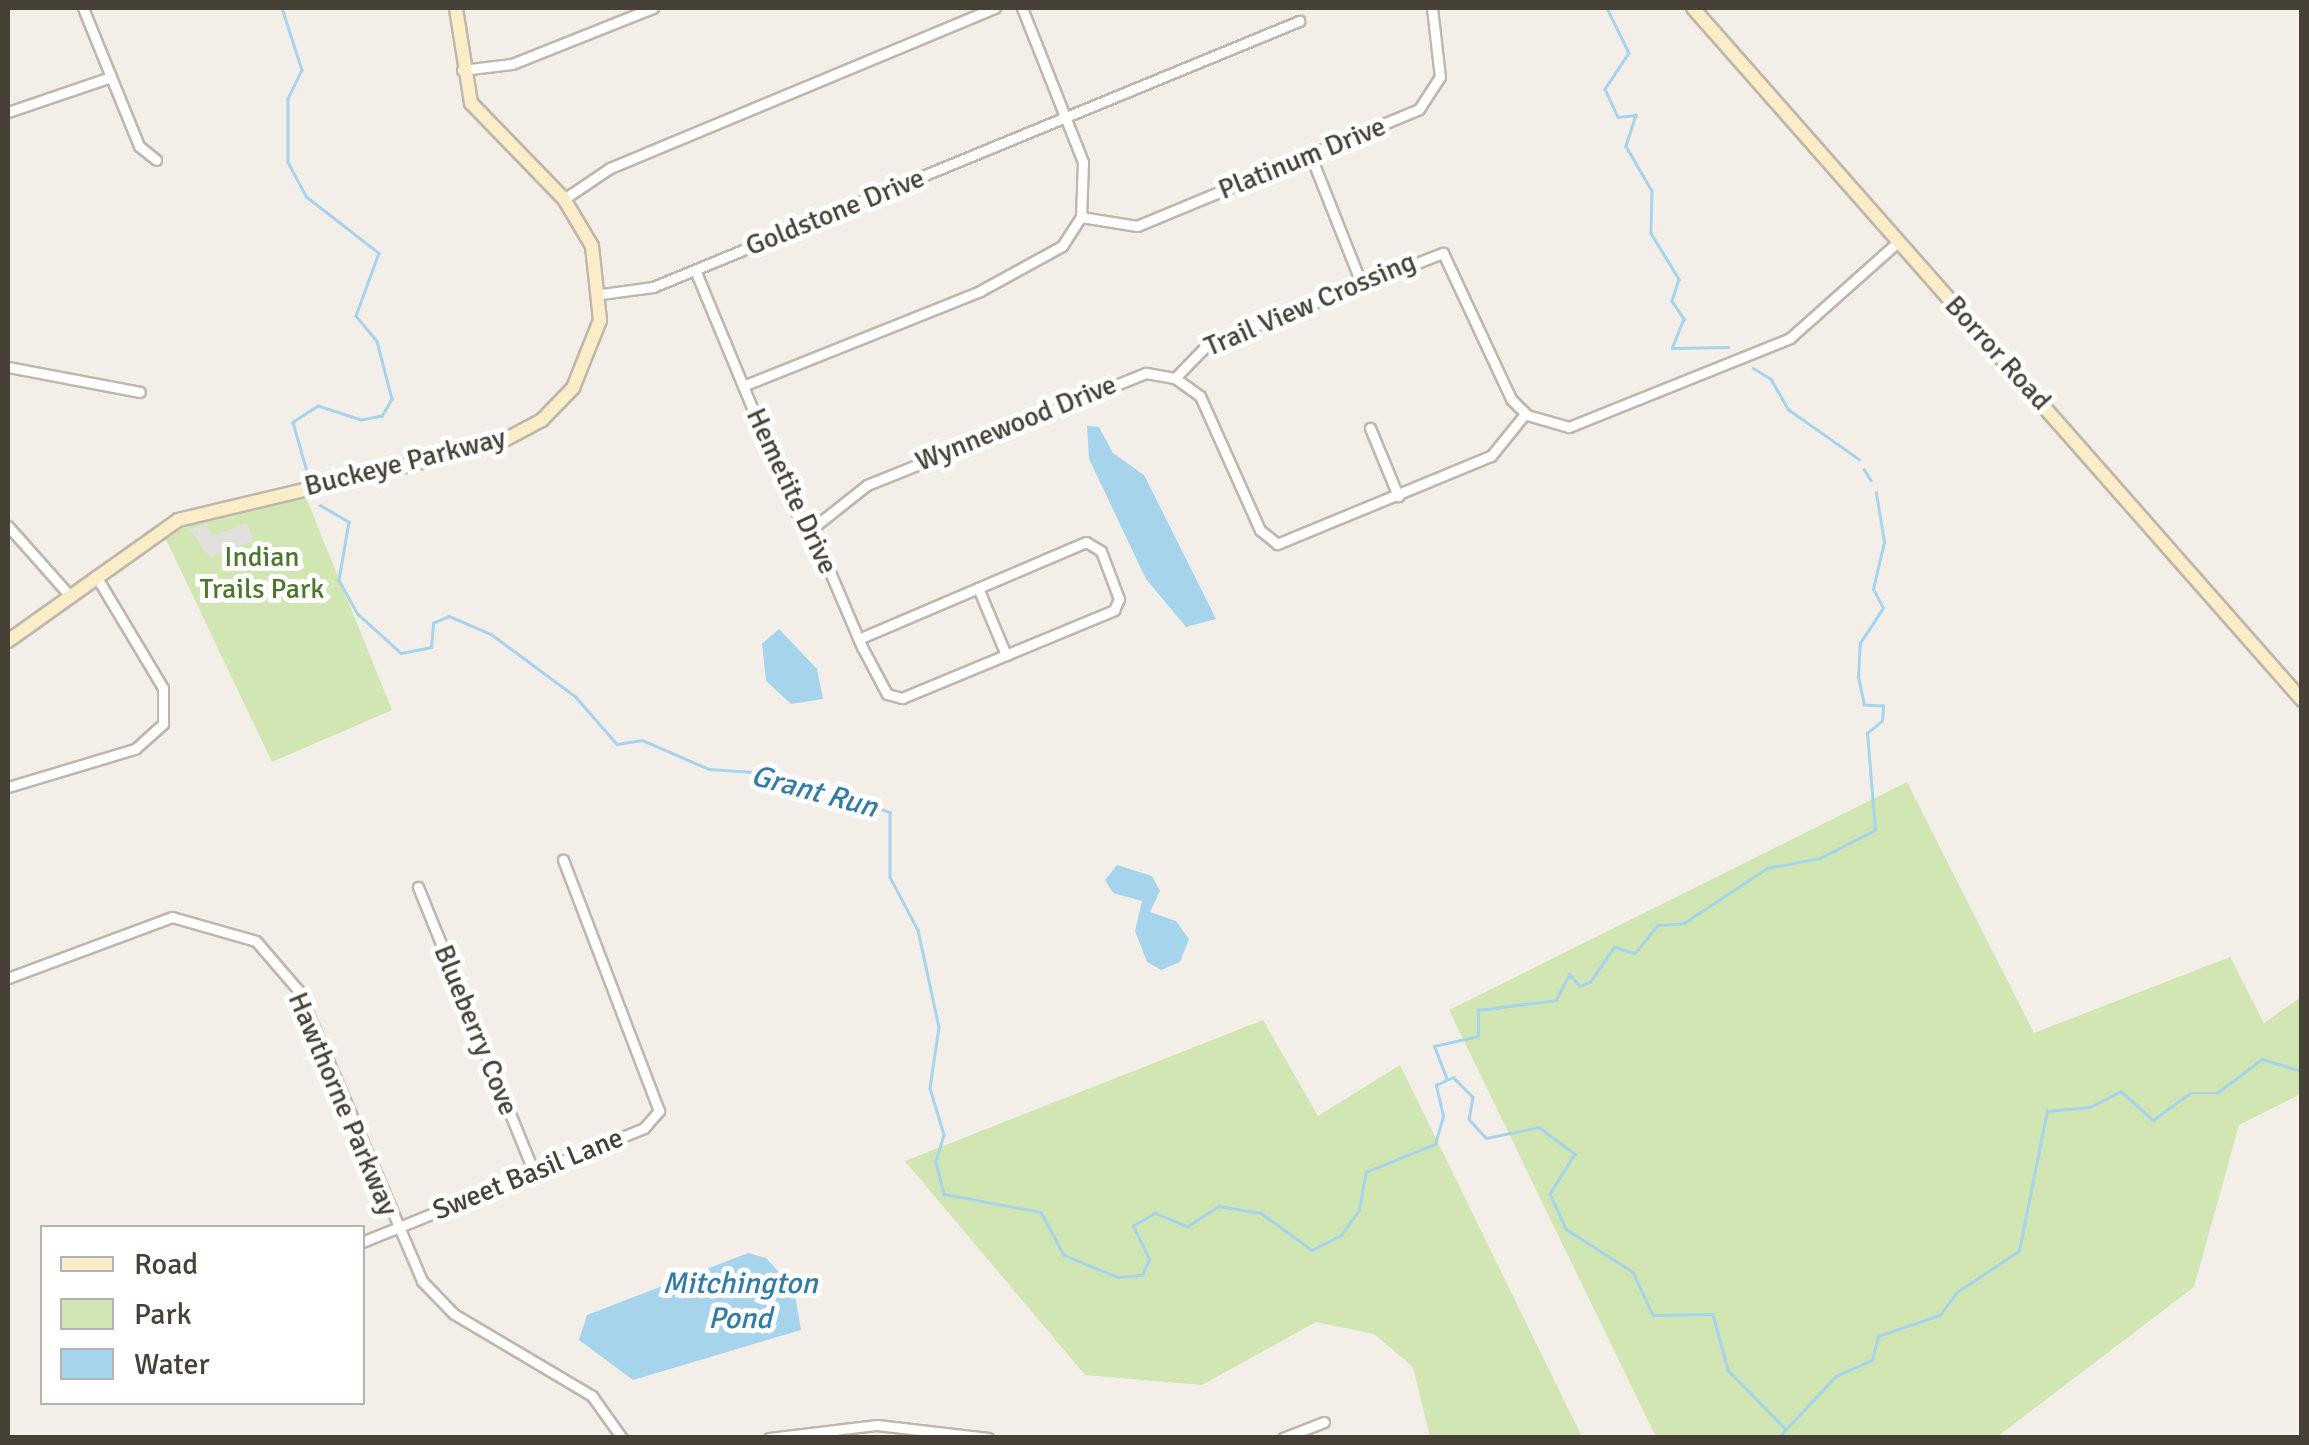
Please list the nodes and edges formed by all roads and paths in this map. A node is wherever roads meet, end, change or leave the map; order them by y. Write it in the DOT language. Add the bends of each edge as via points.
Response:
graph roads {
  1 [pos="83,8"];
  2 [pos="456,8"];
  3 [pos="652,8"];
  4 [pos="994,8"];
  5 [pos="1022,8"];
  6 [pos="1432,8"];
  7 [pos="1693,8"];
  8 [pos="1299,21"];
  9 [pos="462,70"];
  10 [pos="111,76"];
  11 [pos="8,112"];
  12 [pos="1066,116"];
  13 [pos="1310,154"];
  14 [pos="156,160"];
  15 [pos="564,198"];
  16 [pos="1080,217"];
  17 [pos="1900,241"];
  18 [pos="695,270"];
  19 [pos="1360,280"];
  20 [pos="601,294"];
  21 [pos="8,367"];
  22 [pos="1176,378"];
  23 [pos="743,386"];
  24 [pos="140,392"];
  25 [pos="1525,414"];
  26 [pos="1370,428"];
  27 [pos="1398,496"];
  28 [pos="8,526"];
  29 [pos="809,531"];
  30 [pos="96,576"];
  31 [pos="978,588"];
  32 [pos="70,597"];
  33 [pos="858,639"];
  34 [pos="8,642"];
  35 [pos="1006,655"];
  36 [pos="2302,700"];
  37 [pos="8,787"];
  38 [pos="563,860"];
  39 [pos="418,887"];
  40 [pos="8,978"];
  41 [pos="534,1172"];
  42 [pos="395,1228"];
  43 [pos="365,1241"];
  44 [pos="1324,1422"];
  45 [pos="622,1438"];
  46 [pos="769,1438"];
  47 [pos="988,1438"];
  48 [pos="1283,1438"];
  1 -- 10 [label="street"];
  2 -- 9 [label="street, Buckeye Parkway"];
  3 -- 9 [label="street" via="512,64"];
  4 -- 15 [label="street" via="610,168"];
  5 -- 12 [label="street"];
  6 -- 13 [label="street, Platinum Drive" via="1441,63 1425,104"];
  7 -- 17 [label="street, Borror Road"];
  8 -- 12 [label="street, Goldstone Drive"];
  9 -- 15 [label="street, Buckeye Parkway" via="490,131"];
  10 -- 11 [label="street"];
  10 -- 14 [label="street" via="139,146"];
  12 -- 16 [label="street" via="1083,162"];
  12 -- 18 [label="street, Goldstone Drive"];
  13 -- 16 [label="street, Platinum Drive" via="1137,226"];
  13 -- 19 [label="street"];
  15 -- 20 [label="street, Buckeye Parkway" via="592,246"];
  16 -- 23 [label="street" via="1036,266"];
  17 -- 25 [label="street" via="1773,346 1584,423 1555,426"];
  17 -- 36 [label="street, Borror Road"];
  18 -- 20 [label="street, Goldstone Drive"];
  18 -- 23 [label="street, Hemetite Drive"];
  19 -- 22 [label="street, Trail View Crossing" via="1208,344"];
  19 -- 25 [label="street, Trail View Crossing" via="1443,253"];
  20 -- 30 [label="street, Buckeye Parkway" via="582,373 528,430 204,510"];
  21 -- 24 [label="street"];
  22 -- 27 [label="street" via="1212,414 1272,543"];
  22 -- 29 [label="street, Wynnewood Drive" via="1133,376 892,474"];
  23 -- 29 [label="street, Hemetite Drive"];
  25 -- 27 [label="street" via="1490,456"];
  26 -- 27 [label="street"];
  28 -- 32 [label="street"];
  29 -- 33 [label="street, Hemetite Drive"];
  30 -- 32 [label="street, Buckeye Parkway"];
  30 -- 37 [label="street" via="157,674 163,724 135,749"];
  31 -- 33 [label="street"];
  31 -- 35 [label="street"];
  31 -- 35 [label="street" via="1086,542 1111,573 1114,610"];
  32 -- 34 [label="street, Buckeye Parkway"];
  33 -- 35 [label="street, Hemetite Drive" via="882,689 902,698"];
  38 -- 41 [label="street, Sweet Basil Lane" via="661,1099 644,1128"];
  39 -- 41 [label="street, Blueberry Cove"];
  40 -- 42 [label="street, Hawthorne Parkway" via="172,917 256,941 298,990"];
  41 -- 42 [label="street, Sweet Basil Lane"];
  42 -- 43 [label="street, Sweet Basil Lane"];
  42 -- 45 [label="street, Hawthorne Parkway" via="440,1302 571,1380"];
  44 -- 48 [label="street"];
  46 -- 47 [label="street" via="877,1425"];
}
